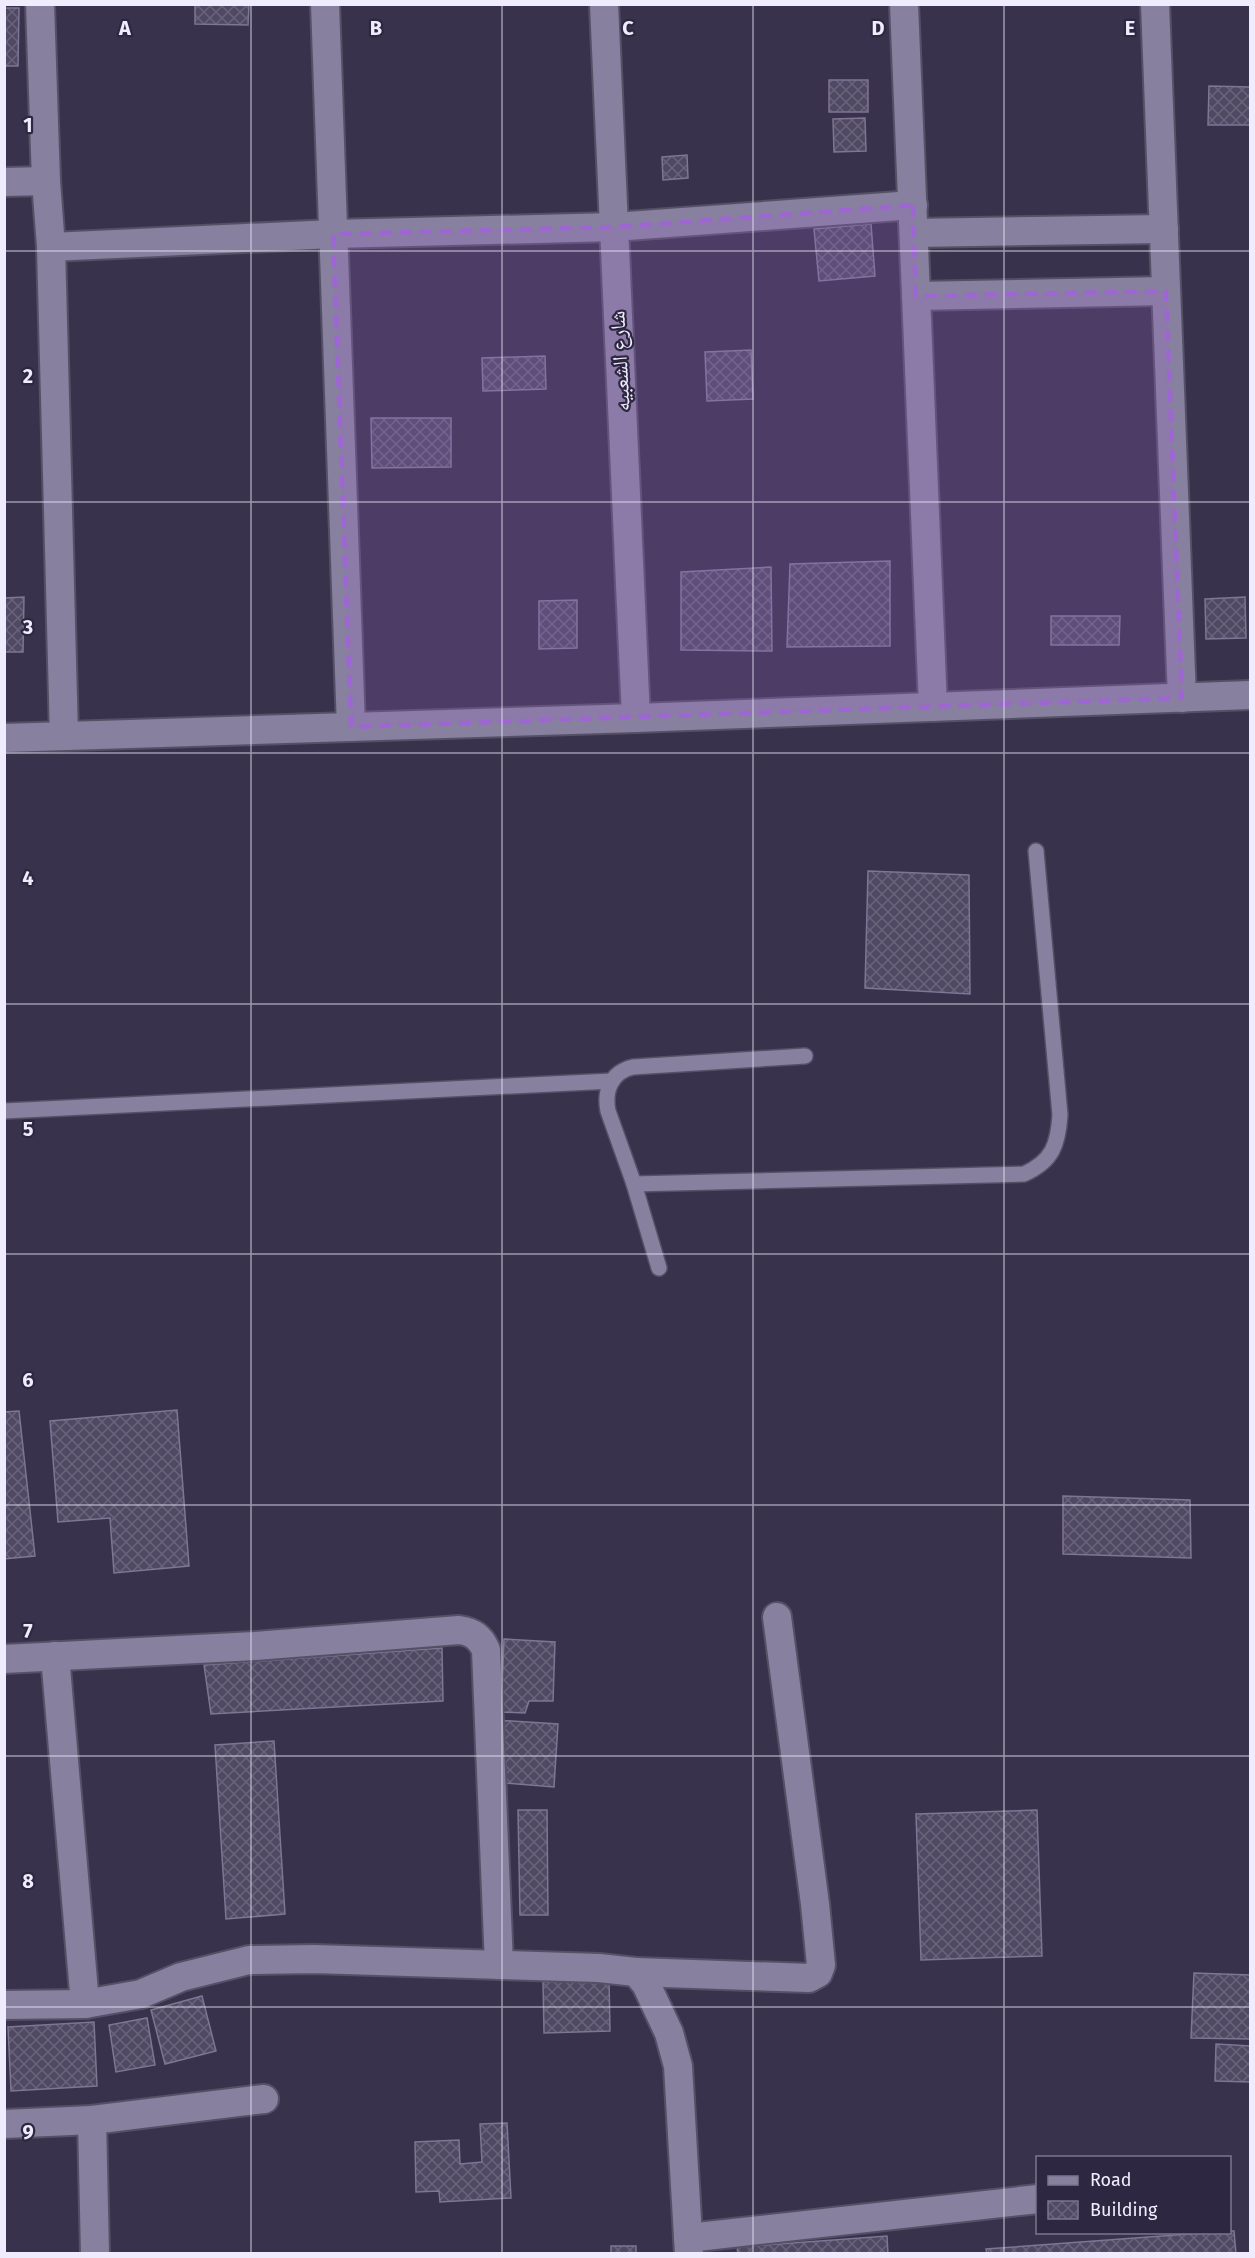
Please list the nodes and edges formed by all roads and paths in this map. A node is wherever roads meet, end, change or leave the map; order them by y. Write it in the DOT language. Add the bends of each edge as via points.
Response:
graph roads {
  1 [pos="40,4"];
  2 [pos="325,4"];
  3 [pos="604,4"];
  4 [pos="904,4"];
  5 [pos="1155,4"];
  6 [pos="46,181"];
  7 [pos="4,182"];
  8 [pos="913,219"];
  9 [pos="614,227"];
  10 [pos="1164,229"];
  11 [pos="333,234"];
  12 [pos="51,247"];
  13 [pos="1166,291"];
  14 [pos="916,296"];
  15 [pos="1251,695"];
  16 [pos="1182,698"];
  17 [pos="933,707"];
  18 [pos="636,718"];
  19 [pos="351,727"];
  20 [pos="64,736"];
  21 [pos="4,738"];
  22 [pos="1036,851"];
  23 [pos="805,1056"];
  24 [pos="612,1081"];
  25 [pos="4,1111"];
  26 [pos="634,1184"];
  27 [pos="659,1268"];
  28 [pos="777,1617"];
  29 [pos="55,1656"];
  30 [pos="4,1659"];
  31 [pos="499,1965"];
  32 [pos="636,1972"];
  33 [pos="85,2004"];
  34 [pos="4,2005"];
  35 [pos="264,2099"];
  36 [pos="92,2120"];
  37 [pos="4,2124"];
  38 [pos="1036,2199"];
  39 [pos="689,2246"];
  40 [pos="95,2253"];
  1 -- 6 [label="street"];
  2 -- 11 [label="street"];
  3 -- 9 [label="street, شارع الشعبيه"];
  4 -- 8 [label="street"];
  5 -- 10 [label="street"];
  6 -- 7 [label="street"];
  6 -- 12 [label="street"];
  8 -- 9 [label="street"];
  8 -- 10 [label="street"];
  8 -- 14 [label="street"];
  9 -- 11 [label="street"];
  9 -- 18 [label="street, شارع الشعبيه"];
  10 -- 13 [label="street"];
  11 -- 12 [label="street"];
  11 -- 19 [label="street"];
  12 -- 20 [label="street"];
  13 -- 14 [label="street"];
  13 -- 16 [label="street"];
  14 -- 17 [label="street"];
  15 -- 16 [label="street"];
  16 -- 17 [label="street"];
  17 -- 18 [label="street"];
  18 -- 19 [label="street"];
  19 -- 20 [label="street"];
  20 -- 21 [label="street"];
  22 -- 26 [label="lane" via="1060,1115 1057,1141 1042,1164 1024,1174"];
  23 -- 24 [label="lane" via="633,1067 616,1074"];
  24 -- 25 [label="lane"];
  24 -- 26 [label="lane" via="606,1099 608,1111"];
  26 -- 27 [label="lane"];
  28 -- 32 [label="street" via="815,1904 821,1965 818,1973 809,1978"];
  29 -- 30 [label="street"];
  29 -- 31 [label="street" via="459,1630 475,1634 486,1650"];
  29 -- 33 [label="street"];
  31 -- 32 [label="street"];
  31 -- 33 [label="street" via="249,1960 181,1977 141,1994"];
  32 -- 39 [label="street" via="646,1984 669,2033 678,2066"];
  33 -- 34 [label="street"];
  35 -- 36 [label="street"];
  36 -- 37 [label="street"];
  36 -- 40 [label="street"];
  38 -- 39 [label="street"];
}
